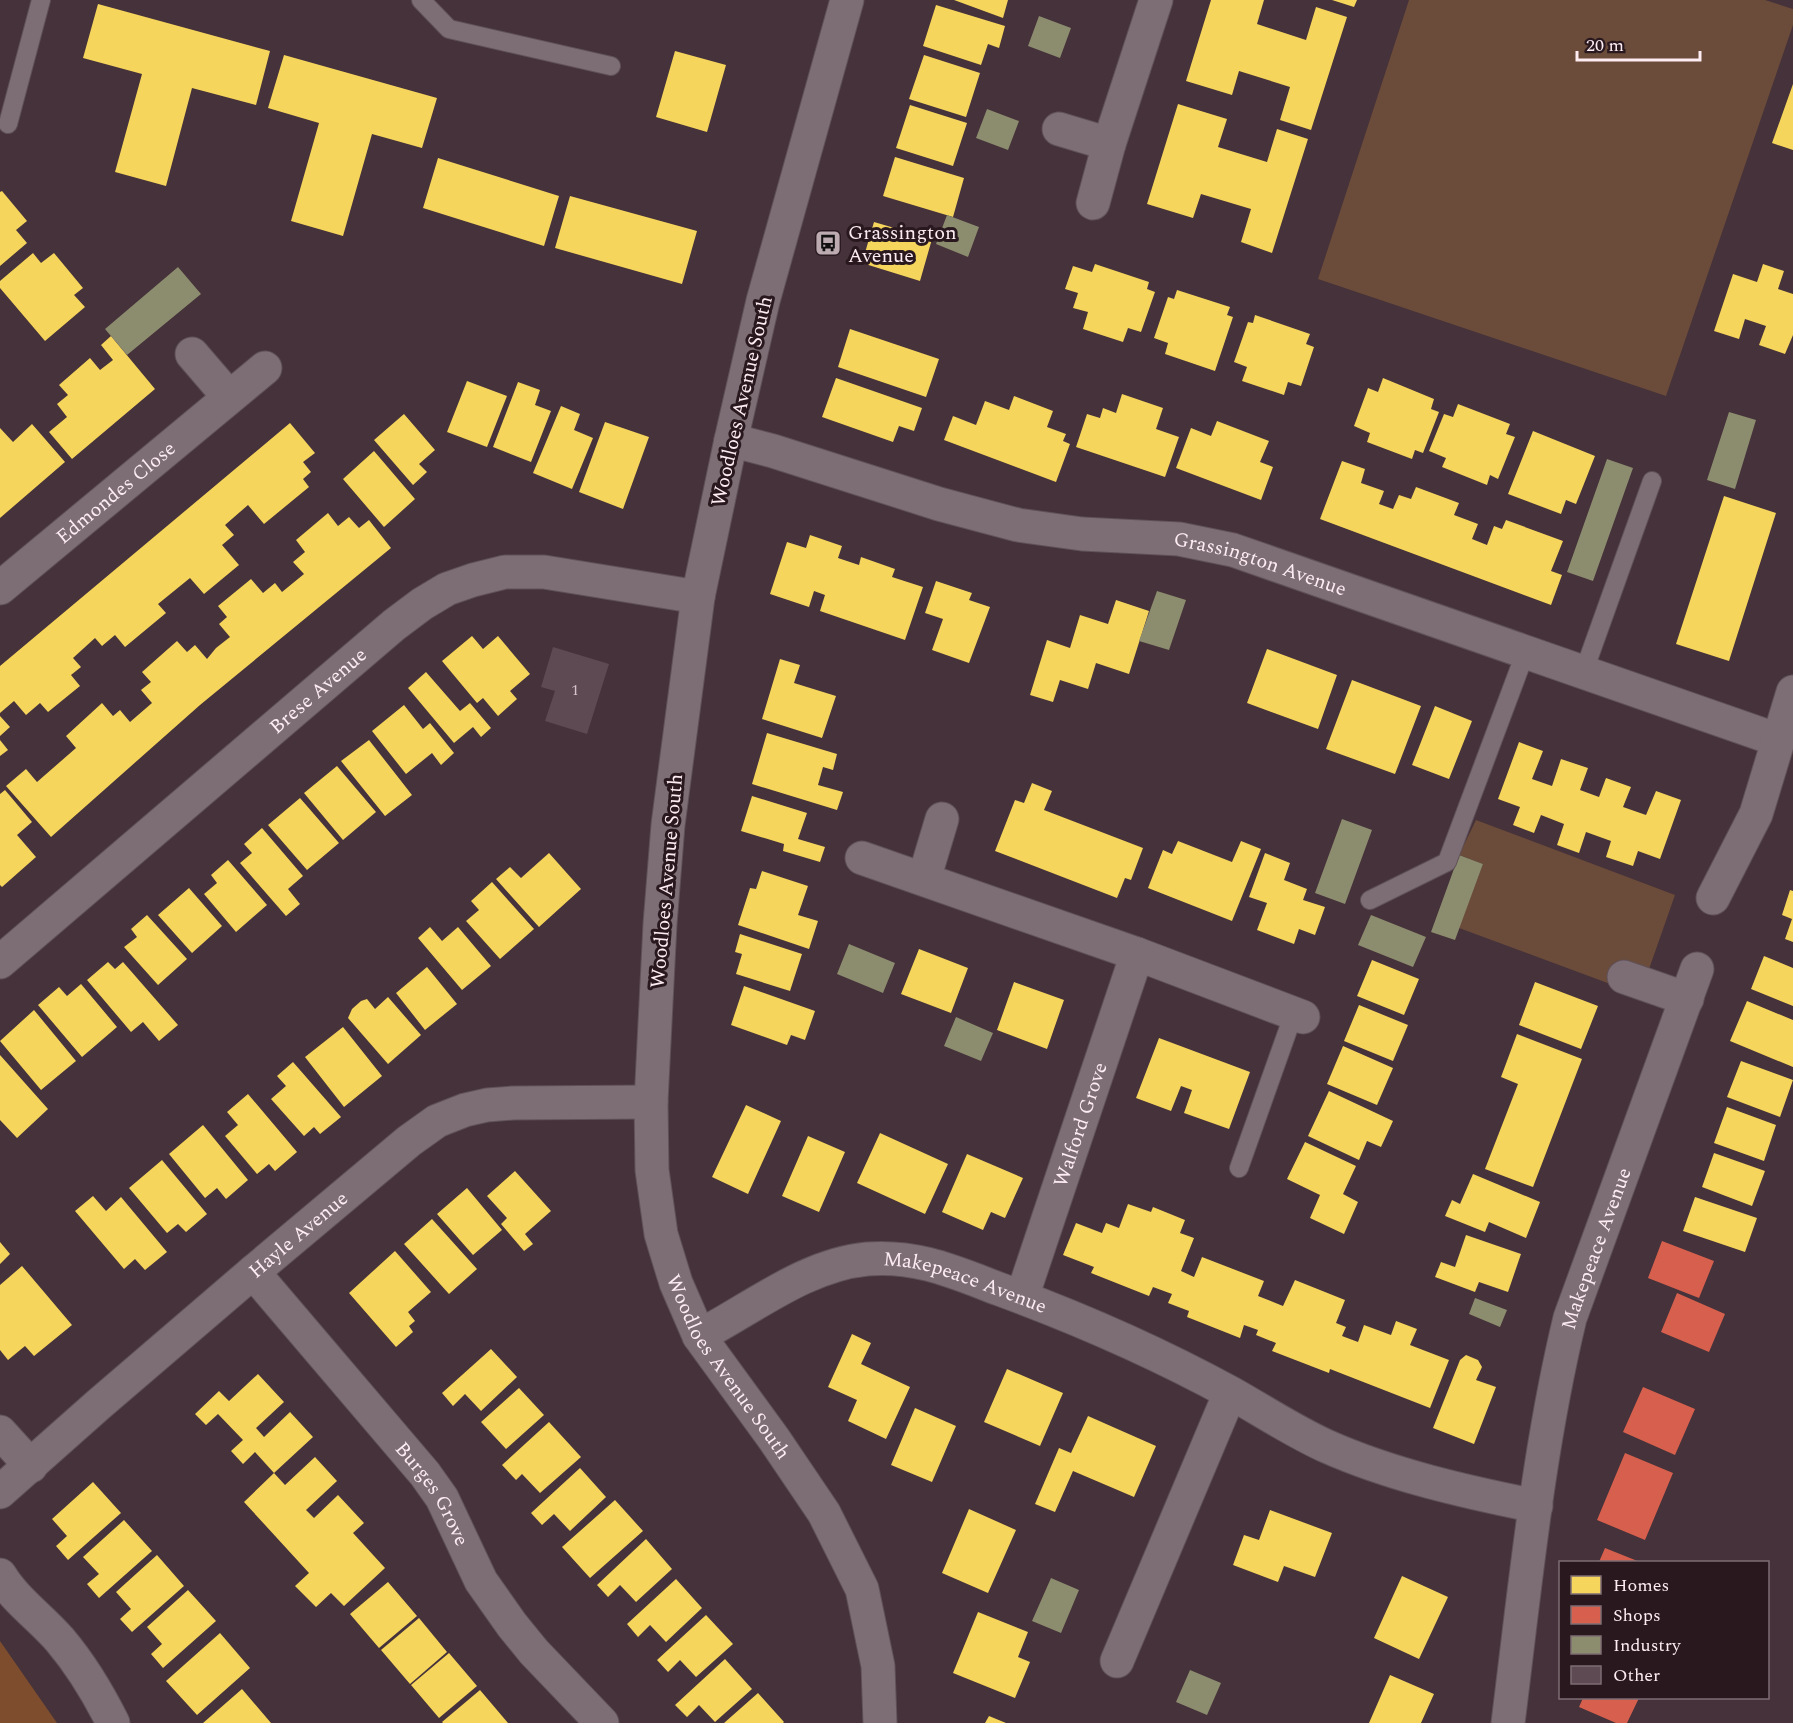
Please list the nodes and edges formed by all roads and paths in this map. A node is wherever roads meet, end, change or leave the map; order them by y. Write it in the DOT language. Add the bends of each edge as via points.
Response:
graph roads {
  1 [pos="41,0"];
  2 [pos="421,0"];
  3 [pos="847,0"];
  4 [pos="1156,0"];
  5 [pos="611,66"];
  6 [pos="8,124"];
  7 [pos="1059,129"];
  8 [pos="1109,144"];
  9 [pos="1093,203"];
  10 [pos="192,354"];
  11 [pos="265,368"];
  12 [pos="229,397"];
  13 [pos="730,440"];
  14 [pos="1652,481"];
  15 [pos="0,588"];
  16 [pos="698,597"];
  17 [pos="1526,651"];
  18 [pos="1584,671"];
  19 [pos="1793,692"];
  20 [pos="1778,740"];
  21 [pos="942,819"];
  22 [pos="862,858"];
  23 [pos="924,879"];
  24 [pos="1713,898"];
  25 [pos="1370,900"];
  26 [pos="1137,954"];
  27 [pos="0,962"];
  28 [pos="1624,977"];
  29 [pos="1299,1015"];
  30 [pos="651,1102"];
  31 [pos="1239,1168"];
  32 [pos="253,1272"];
  33 [pos="1022,1297"];
  34 [pos="699,1336"];
  35 [pos="1230,1393"];
  36 [pos="0,1432"];
  37 [pos="31,1466"];
  38 [pos="0,1492"];
  39 [pos="1536,1506"];
  40 [pos="0,1575"];
  41 [pos="1117,1661"];
  42 [pos="113,1723"];
  43 [pos="602,1723"];
  44 [pos="880,1723"];
  45 [pos="1508,1723"];
  1 -- 6 [label="lane"];
  2 -- 5 [label="lane" via="450,29"];
  3 -- 13 [label="street, Woodloes Avenue South" via="763,301"];
  4 -- 8 [label="street"];
  7 -- 8 [label="street"];
  8 -- 9 [label="street"];
  10 -- 12 [label="street"];
  11 -- 12 [label="street, Edmondes Close"];
  12 -- 15 [label="street, Edmondes Close"];
  13 -- 16 [label="street, Woodloes Avenue South"];
  13 -- 17 [label="street, Grassington Avenue" via="1018,525 1090,535 1179,539 1233,550"];
  14 -- 18 [label="lane"];
  16 -- 27 [label="street, Brese Avenue" via="544,572 505,573 447,589 394,625"];
  16 -- 30 [label="street, Woodloes Avenue South" via="667,836"];
  17 -- 18 [label="street, Grassington Avenue"];
  17 -- 25 [label="lane" via="1447,862"];
  18 -- 20 [label="street, Grassington Avenue"];
  19 -- 20 [label="street"];
  20 -- 24 [label="street" via="1756,814"];
  21 -- 23 [label="street"];
  22 -- 23 [label="street"];
  23 -- 26 [label="street"];
  26 -- 29 [label="street"];
  26 -- 33 [label="street, Walford Grove"];
  28 -- 39 [label="street, Makepeace Avenue" via="1692,984 1570,1318"];
  29 -- 31 [label="lane"];
  30 -- 32 [label="street, Hayle Avenue" via="487,1105 437,1121"];
  30 -- 34 [label="street, Woodloes Avenue South" via="652,1170 661,1234 676,1283"];
  32 -- 37 [label="street, Hayle Avenue"];
  32 -- 43 [label="street, Burges Grove" via="425,1474 442,1498 481,1581 500,1609 534,1652"];
  33 -- 34 [label="street, Makepeace Avenue" via="916,1260 866,1259 831,1266 800,1280"];
  33 -- 35 [label="street, Makepeace Avenue" via="1137,1345"];
  34 -- 44 [label="street, Woodloes Avenue South" via="824,1512 850,1562 862,1589 879,1666"];
  35 -- 39 [label="street, Makepeace Avenue" via="1326,1446 1375,1465 1480,1495"];
  35 -- 41 [label="street"];
  36 -- 37 [label="street"];
  37 -- 38 [label="street, Hayle Avenue"];
  39 -- 45 [label="street, Makepeace Avenue"];
  40 -- 42 [label="street" via="88,1675"];
}
